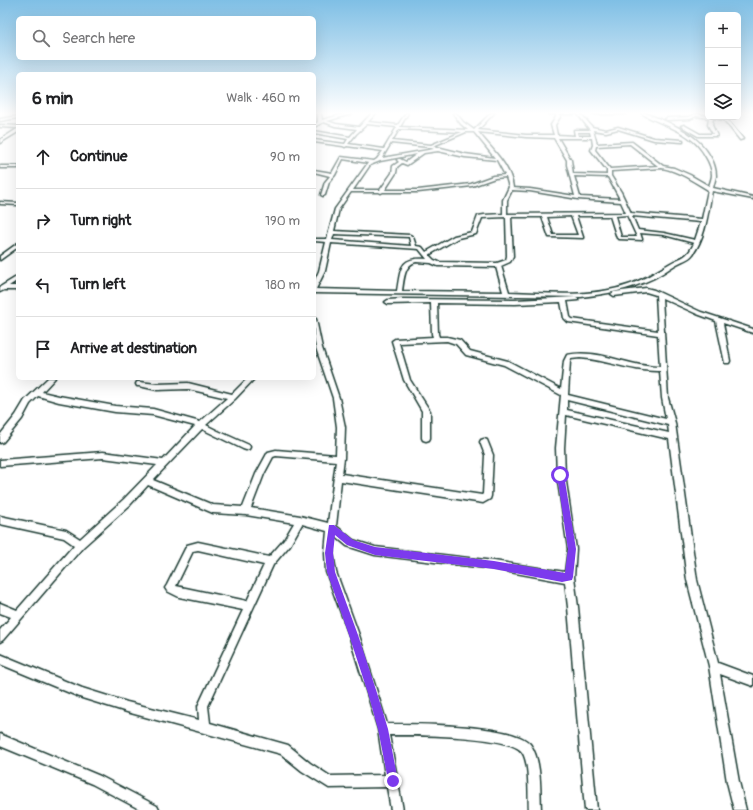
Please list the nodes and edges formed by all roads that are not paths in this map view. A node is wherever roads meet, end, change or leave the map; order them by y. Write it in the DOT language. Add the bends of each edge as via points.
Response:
graph roads {
  1 [pos="385,150"];
  2 [pos="429,151"];
  3 [pos="445,151"];
  4 [pos="492,151"];
  5 [pos="564,151"];
  6 [pos="594,151"];
  7 [pos="641,151"];
  8 [pos="705,151"];
  9 [pos="424,152"];
  10 [pos="394,157"];
  11 [pos="499,159"];
  12 [pos="377,161"];
  13 [pos="401,162"];
  14 [pos="16,167"];
  15 [pos="662,167"];
  16 [pos="0,168"];
  17 [pos="609,170"];
  18 [pos="316,171"];
  19 [pos="333,174"];
  20 [pos="572,175"];
  21 [pos="508,176"];
  22 [pos="609,176"];
  23 [pos="511,189"];
  24 [pos="710,189"];
  25 [pos="350,192"];
  26 [pos="381,192"];
  27 [pos="323,195"];
  28 [pos="578,198"];
  29 [pos="753,198"];
  30 [pos="623,201"];
  31 [pos="0,203"];
  32 [pos="16,204"];
  33 [pos="612,214"];
  34 [pos="628,214"];
  35 [pos="544,215"];
  36 [pos="573,215"];
  37 [pos="507,216"];
  38 [pos="705,221"];
  39 [pos="636,231"];
  40 [pos="331,232"];
  41 [pos="316,240"];
  42 [pos="329,241"];
  43 [pos="697,242"];
  44 [pos="16,246"];
  45 [pos="414,247"];
  46 [pos="426,254"];
  47 [pos="0,258"];
  48 [pos="432,261"];
  49 [pos="498,265"];
  50 [pos="16,279"];
  51 [pos="316,284"];
  52 [pos="16,288"];
  53 [pos="1,289"];
  54 [pos="316,291"];
  55 [pos="399,292"];
  56 [pos="506,293"];
  57 [pos="659,295"];
  58 [pos="564,300"];
  59 [pos="388,302"];
  60 [pos="434,302"];
  61 [pos="719,320"];
  62 [pos="753,331"];
  63 [pos="660,333"];
  64 [pos="437,339"];
  65 [pos="316,348"];
  66 [pos="727,361"];
  67 [pos="663,369"];
  68 [pos="50,380"];
  69 [pos="250,380"];
  70 [pos="139,384"];
  71 [pos="36,393"];
  72 [pos="565,396"];
  73 [pos="233,397"];
  74 [pos="563,412"];
  75 [pos="671,423"];
  76 [pos="201,425"];
  77 [pos="672,437"];
  78 [pos="426,438"];
  79 [pos="0,440"];
  80 [pos="484,442"];
  81 [pos="246,447"];
  82 [pos="340,458"];
  83 [pos="0,463"];
  84 [pos="163,463"];
  85 [pos="337,477"];
  86 [pos="146,481"];
  87 [pos="246,511"];
  88 [pos="0,520"];
  89 [pos="300,520"];
  90 [pos="332,528"];
  91 [pos="80,544"];
  92 [pos="270,562"];
  93 [pos="569,577"];
  94 [pos="248,606"];
  95 [pos="0,608"];
  96 [pos="19,615"];
  97 [pos="0,637"];
  98 [pos="0,659"];
  99 [pos="714,666"];
  100 [pos="753,681"];
  101 [pos="205,726"];
  102 [pos="383,729"];
  103 [pos="0,740"];
  104 [pos="393,781"];
  105 [pos="153,810"];
  106 [pos="397,810"];
  107 [pos="535,810"];
  108 [pos="591,810"];
  109 [pos="740,810"];
  1 -- 12 [label="street"];
  2 -- 9 [label="street"];
  3 -- 11 [label="street" via="475,158"];
  4 -- 11 [label="street"];
  5 -- 20 [label="street"];
  6 -- 17 [label="street"];
  7 -- 15 [label="street"];
  8 -- 24 [label="street" via="709,156 714,175"];
  9 -- 10 [label="street"];
  9 -- 13 [label="street" via="408,163"];
  10 -- 12 [label="street"];
  10 -- 13 [label="street"];
  11 -- 21 [label="street"];
  12 -- 19 [label="street" via="342,158"];
  12 -- 25 [label="street" via="369,164"];
  13 -- 26 [label="street" via="395,166 394,173"];
  14 -- 16 [label="street"];
  15 -- 17 [label="street"];
  15 -- 24 [label="street" via="677,170"];
  17 -- 22 [label="street"];
  18 -- 19 [label="street"];
  19 -- 27 [label="street"];
  20 -- 22 [label="street"];
  20 -- 28 [label="street"];
  21 -- 23 [label="street"];
  21 -- 26 [label="street" via="494,177 472,185"];
  22 -- 30 [label="street"];
  23 -- 28 [label="street"];
  23 -- 37 [label="street" via="505,200"];
  24 -- 29 [label="street"];
  24 -- 38 [label="street"];
  25 -- 26 [label="street"];
  25 -- 40 [label="street" via="335,214"];
  28 -- 30 [label="street"];
  30 -- 34 [label="street"];
  31 -- 32 [label="street"];
  33 -- 34 [label="street"];
  33 -- 36 [label="street"];
  33 -- 39 [label="street" via="619,238 638,239 640,238"];
  34 -- 38 [label="street"];
  34 -- 39 [label="street"];
  35 -- 36 [label="street"];
  35 -- 36 [label="street" via="551,236 582,237"];
  35 -- 37 [label="street"];
  37 -- 46 [label="street" via="481,216 474,233 456,238"];
  37 -- 49 [label="street" via="510,256 508,261"];
  38 -- 43 [label="street"];
  39 -- 43 [label="street" via="664,234"];
  40 -- 42 [label="street"];
  40 -- 45 [label="street" via="410,236"];
  41 -- 42 [label="street"];
  42 -- 45 [label="street"];
  42 -- 51 [label="street" via="322,271"];
  43 -- 56 [label="street" via="687,257 653,278 604,293"];
  44 -- 47 [label="street"];
  45 -- 46 [label="street" via="421,248"];
  46 -- 48 [label="street"];
  48 -- 49 [label="street" via="438,264"];
  48 -- 55 [label="street" via="409,262 403,270"];
  49 -- 56 [label="street"];
  50 -- 53 [label="street"];
  52 -- 53 [label="street"];
  54 -- 55 [label="street"];
  55 -- 56 [label="street"];
  57 -- 58 [label="street" via="646,290"];
  57 -- 61 [label="street"];
  57 -- 63 [label="street"];
  58 -- 60 [label="street"];
  58 -- 63 [label="street" via="567,318 570,321"];
  59 -- 60 [label="street"];
  60 -- 64 [label="street"];
  61 -- 62 [label="street"];
  61 -- 66 [label="street"];
  63 -- 67 [label="street"];
  64 -- 72 [label="street" via="458,342 468,353 506,363"];
  64 -- 78 [label="street" via="395,341 407,380 426,411"];
  65 -- 82 [label="street" via="336,398 341,427"];
  67 -- 72 [label="street" via="587,356 569,357"];
  67 -- 75 [label="street" via="665,398"];
  68 -- 71 [label="street"];
  69 -- 73 [label="street"];
  70 -- 73 [label="street" via="188,386"];
  71 -- 76 [label="street" via="115,409 153,412"];
  71 -- 79 [label="street"];
  72 -- 74 [label="street"];
  72 -- 75 [label="street"];
  73 -- 76 [label="street"];
  74 -- 77 [label="street"];
  74 -- 93 [label="street" via="560,475 572,549"];
  75 -- 77 [label="street"];
  76 -- 81 [label="street"];
  76 -- 84 [label="street"];
  77 -- 99 [label="street" via="692,580"];
  80 -- 85 [label="street" via="489,455 486,496 483,499"];
  82 -- 85 [label="street"];
  82 -- 87 [label="street" via="271,454 255,485"];
  83 -- 84 [label="street" via="104,455"];
  84 -- 86 [label="street"];
  85 -- 90 [label="street"];
  86 -- 87 [label="street" via="212,508"];
  86 -- 91 [label="street" via="127,502"];
  87 -- 89 [label="street"];
  88 -- 91 [label="street" via="66,534"];
  89 -- 90 [label="street"];
  89 -- 92 [label="street" via="280,552"];
  90 -- 93 [label="street" via="350,542 375,551"];
  90 -- 102 [label="street" via="329,553 331,572 354,635"];
  91 -- 96 [label="street"];
  92 -- 94 [label="street"];
  92 -- 94 [label="street" via="198,546 190,548 170,588"];
  93 -- 108 [label="street"];
  94 -- 101 [label="street" via="203,706"];
  95 -- 96 [label="street"];
  96 -- 97 [label="street"];
  98 -- 101 [label="street" via="82,693"];
  99 -- 100 [label="street"];
  99 -- 109 [label="street"];
  101 -- 104 [label="street" via="284,749 329,782"];
  102 -- 104 [label="street"];
  102 -- 107 [label="street" via="499,736 513,740 524,746 531,760"];
  103 -- 105 [label="street" via="96,780"];
  104 -- 106 [label="street"];
}
